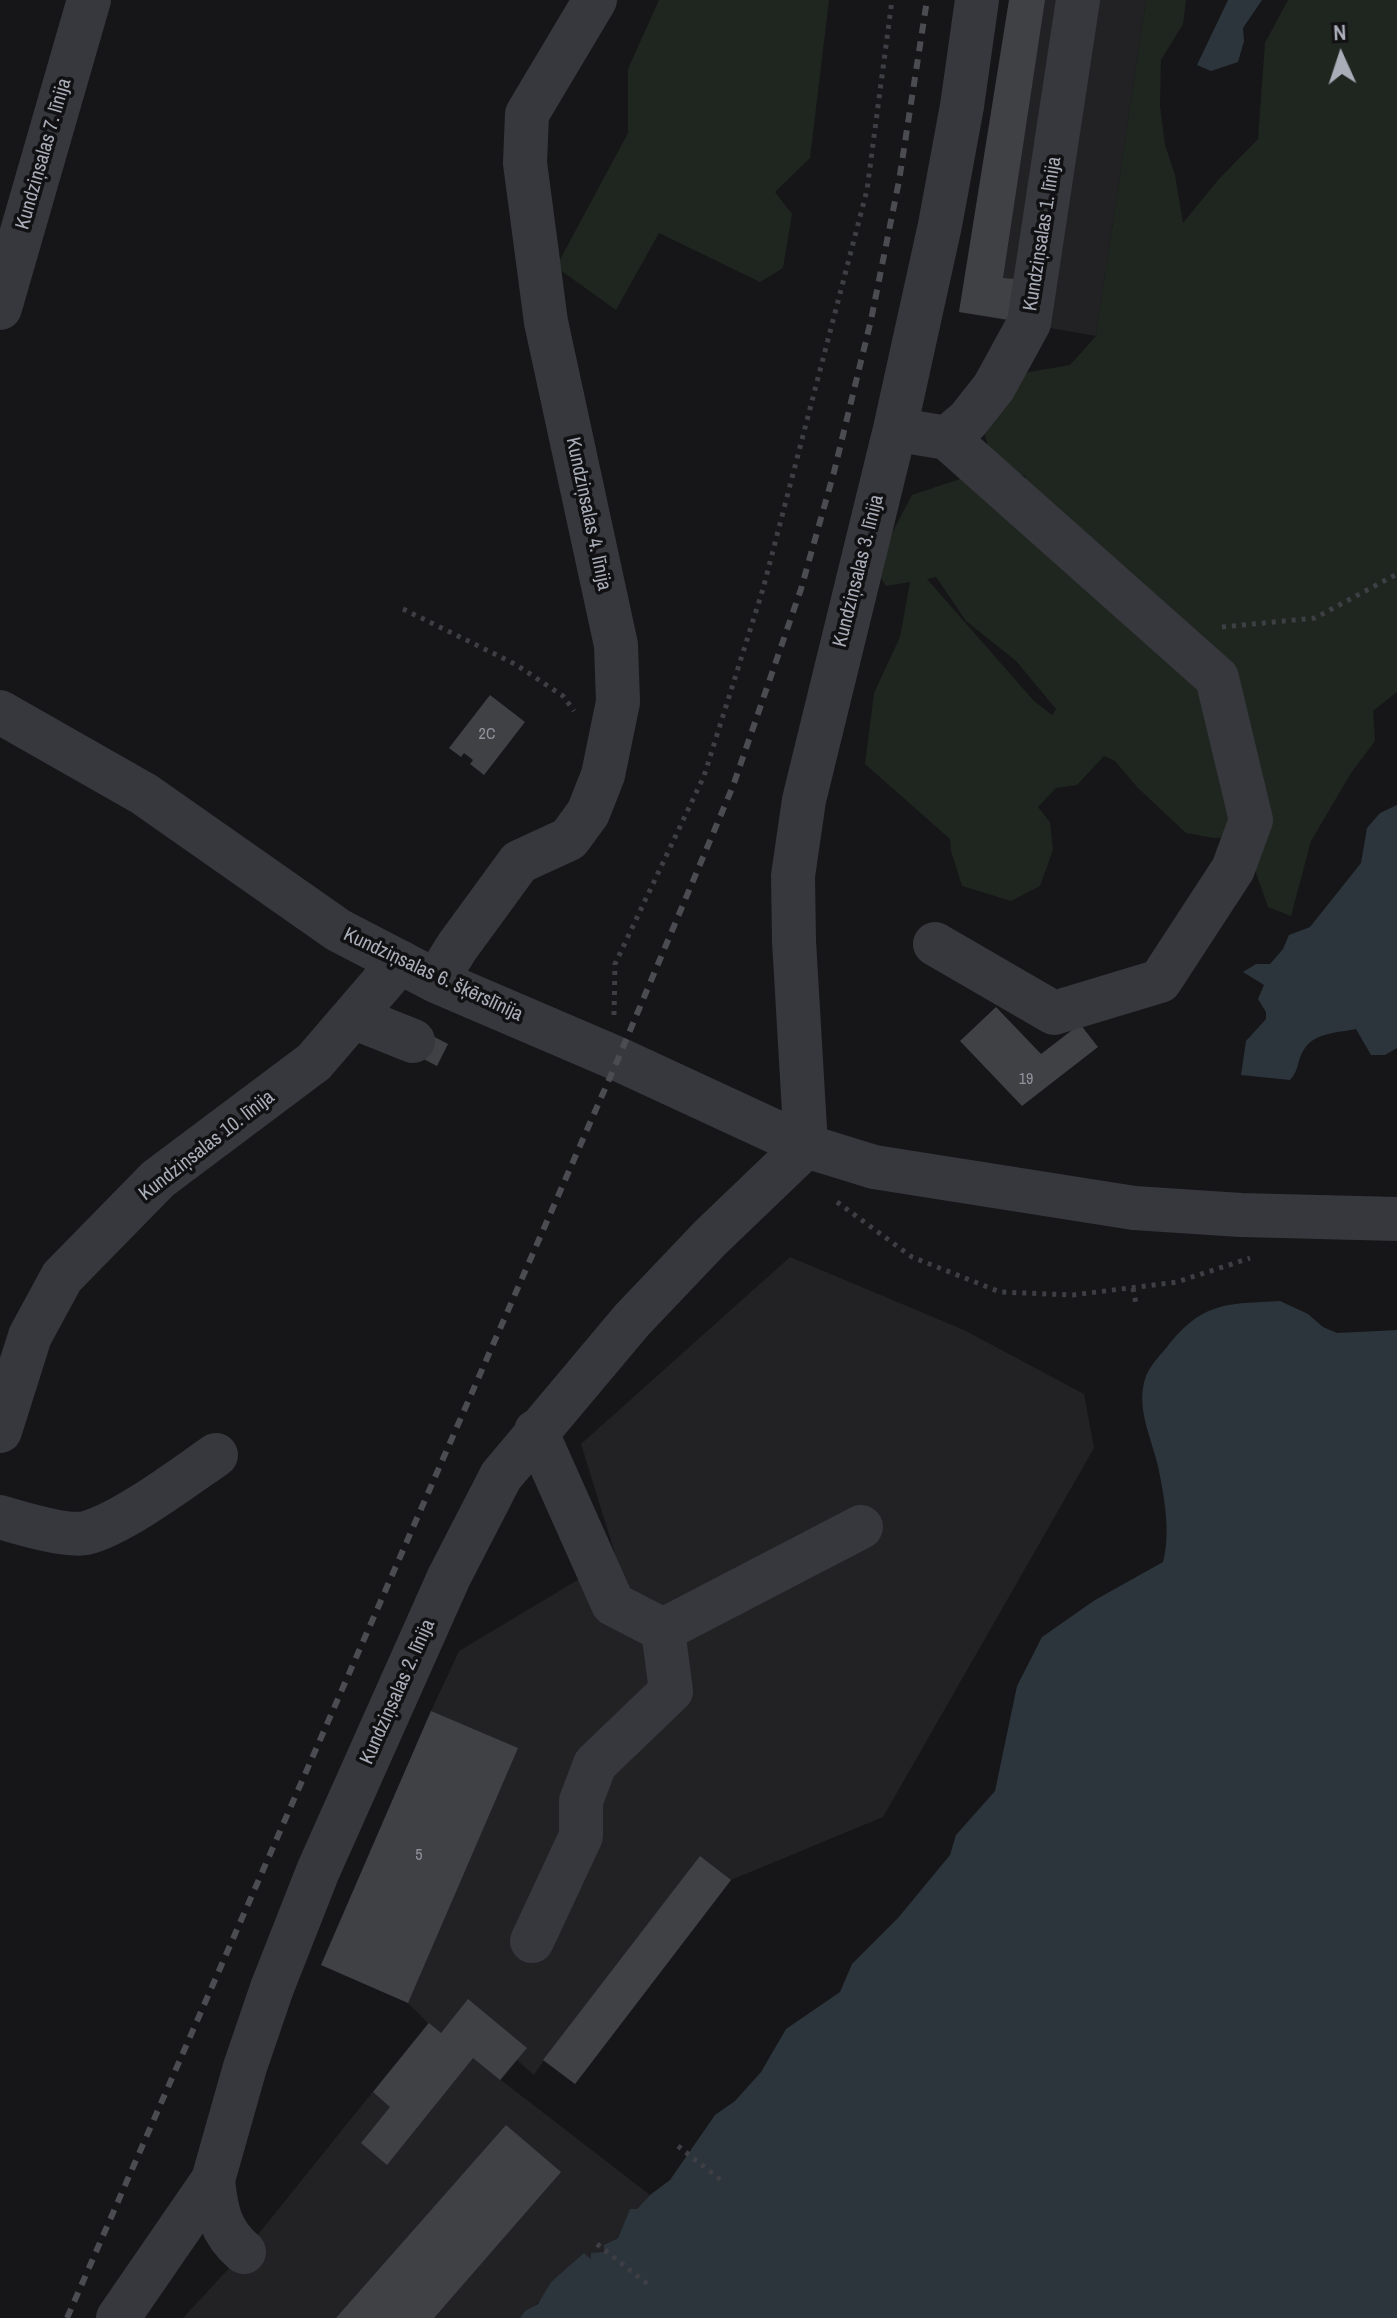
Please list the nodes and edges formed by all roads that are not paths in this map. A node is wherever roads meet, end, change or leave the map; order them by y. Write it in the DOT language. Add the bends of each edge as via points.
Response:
graph roads {
  1 [pos="89,0"];
  2 [pos="595,0"];
  3 [pos="977,0"];
  4 [pos="1078,0"];
  5 [pos="0,308"];
  6 [pos="895,429"];
  7 [pos="947,438"];
  8 [pos="0,712"];
  9 [pos="935,944"];
  10 [pos="418,972"];
  11 [pos="353,1017"];
  12 [pos="413,1041"];
  13 [pos="806,1146"];
  14 [pos="1397,1219"];
  15 [pos="0,1431"];
  16 [pos="536,1431"];
  17 [pos="216,1455"];
  18 [pos="0,1517"];
  19 [pos="861,1527"];
  20 [pos="663,1630"];
  21 [pos="532,1941"];
  22 [pos="213,2180"];
  23 [pos="244,2252"];
  24 [pos="118,2318"];
  1 -- 5 [label="street, Kundziņsalas 7. līnija"];
  2 -- 10 [label="street, Kundziņsalas 4. līnija" via="527,114 525,163 546,322 616,645 618,702 603,775 588,813 569,839 519,862 457,947"];
  3 -- 6 [label="street, Kundziņsalas 3. līnija" via="940,225"];
  4 -- 7 [label="street, Kundziņsalas 1. līnija" via="1029,323 994,387"];
  6 -- 7 [label="street"];
  6 -- 13 [label="street, Kundziņsalas 3. līnija" via="827,698 793,876"];
  7 -- 9 [label="street" via="1217,678 1251,820 1233,869 1160,981 1054,1013"];
  8 -- 10 [label="street, Kundziņsalas 6. šķērslīnija" via="144,794 338,930"];
  10 -- 11 [label="street, Kundziņsalas 10. līnija"];
  10 -- 13 [label="street, Kundziņsalas 6. šķērslīnija"];
  11 -- 12 [label="street"];
  11 -- 15 [label="street, Kundziņsalas 10. līnija" via="314,1062 158,1179 62,1277 30,1336"];
  13 -- 14 [label="street, Kundziņsalas 6. šķērslīnija" via="874,1167 1134,1208"];
  13 -- 16 [label="street, Kundziņsalas 2. līnija" via="632,1320"];
  16 -- 20 [label="street" via="613,1604"];
  16 -- 22 [label="street, Kundziņsalas 2. līnija" via="501,1476 449,1577 318,1871 250,2054"];
  17 -- 18 [label="street" via="84,1534"];
  19 -- 20 [label="street"];
  20 -- 21 [label="street" via="671,1691 595,1764 581,1801 581,1836"];
  22 -- 23 [label="street" via="216,2212 230,2240"];
  22 -- 24 [label="street, Kundziņsalas 2. līnija"];
}
